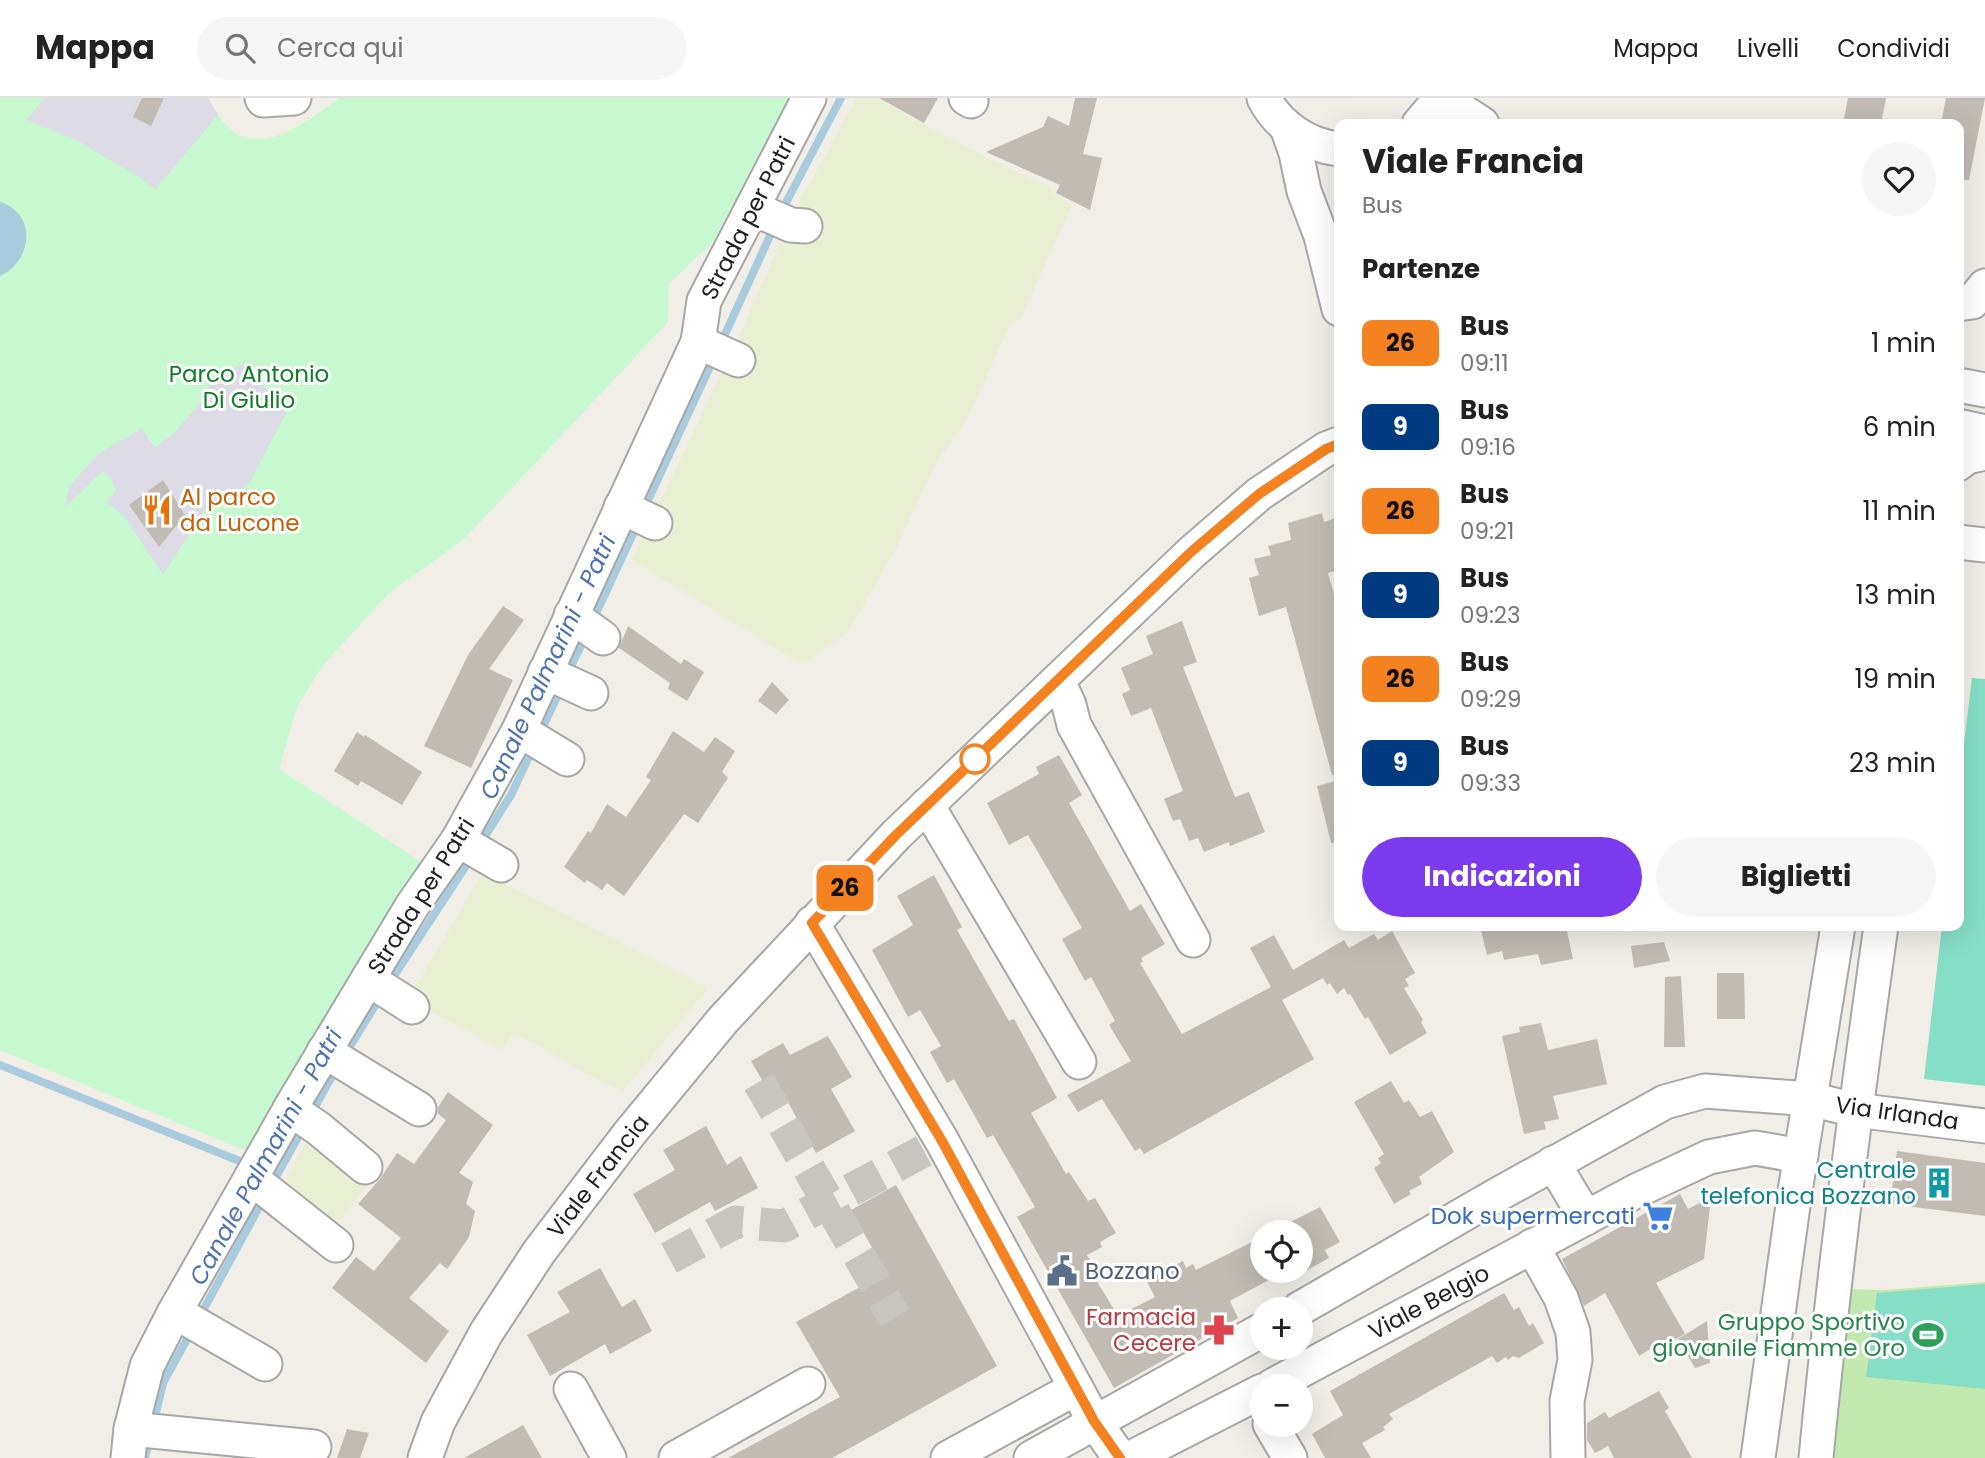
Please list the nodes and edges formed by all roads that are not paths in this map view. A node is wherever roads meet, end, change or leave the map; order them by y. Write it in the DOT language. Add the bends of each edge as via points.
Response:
graph roads {
  1 [pos="262,98"];
  2 [pos="293,98"];
  3 [pos="809,98"];
  4 [pos="1264,98"];
  5 [pos="1442,98"];
  6 [pos="1423,119"];
  7 [pos="1474,119"];
  8 [pos="1287,127"];
  9 [pos="1334,149"];
  10 [pos="1334,150"];
  11 [pos="1321,236"];
  12 [pos="1985,286"];
  13 [pos="1334,289"];
  14 [pos="1964,303"];
  15 [pos="1964,386"];
  16 [pos="1985,390"];
  17 [pos="1964,427"];
  18 [pos="1985,432"];
  19 [pos="1334,446"];
  20 [pos="1985,453"];
  21 [pos="1964,459"];
  22 [pos="621,507"];
  23 [pos="656,523"];
  24 [pos="1964,543"];
  25 [pos="1985,545"];
  26 [pos="1058,681"];
  27 [pos="927,805"];
  28 [pos="812,923"];
  29 [pos="1836,938"];
  30 [pos="1193,940"];
  31 [pos="1879,941"];
  32 [pos="371,981"];
  33 [pos="408,1005"];
  34 [pos="337,1060"];
  35 [pos="1079,1062"];
  36 [pos="1810,1100"];
  37 [pos="419,1108"];
  38 [pos="1855,1110"];
  39 [pos="302,1117"];
  40 [pos="1985,1126"];
  41 [pos="1801,1156"];
  42 [pos="1553,1163"];
  43 [pos="366,1167"];
  44 [pos="262,1187"];
  45 [pos="1586,1218"];
  46 [pos="336,1245"];
  47 [pos="1532,1246"];
  48 [pos="1313,1301"];
  49 [pos="189,1320"];
  50 [pos="1250,1337"];
  51 [pos="1222,1353"];
  52 [pos="265,1364"];
  53 [pos="1302,1374"];
  54 [pos="1250,1383"];
  55 [pos="808,1384"];
  56 [pos="1076,1388"];
  57 [pos="571,1389"];
  58 [pos="1250,1402"];
  59 [pos="1094,1421"];
  60 [pos="140,1437"];
  61 [pos="1278,1437"];
  62 [pos="314,1447"];
  63 [pos="425,1458"];
  64 [pos="610,1458"];
  65 [pos="676,1458"];
  66 [pos="948,1458"];
  67 [pos="1031,1458"];
  68 [pos="1120,1458"];
  69 [pos="1131,1458"];
  70 [pos="1290,1458"];
  71 [pos="1568,1458"];
  72 [pos="1758,1458"];
  73 [pos="1816,1458"];
  1 -- 2 [label="street"];
  3 -- 22 [label="street, Strada per Patri" via="779,218 704,301 717,351"];
  4 -- 8 [label="street"];
  5 -- 6 [label="street"];
  5 -- 7 [label="street"];
  8 -- 9 [label="street"];
  8 -- 11 [label="street"];
  10 -- 11 [label="street" via="1318,168"];
  11 -- 13 [label="street"];
  12 -- 14 [label="street" via="1972,302"];
  15 -- 16 [label="street"];
  17 -- 18 [label="street"];
  19 -- 26 [label="street, Viale Francia" via="1259,494 1191,552"];
  20 -- 21 [label="street"];
  22 -- 23 [label="street"];
  22 -- 32 [label="street, Strada per Patri" via="588,626 540,743 478,852 412,906"];
  24 -- 25 [label="street"];
  26 -- 27 [label="street, Viale Francia"];
  26 -- 30 [label="street" via="1074,725"];
  27 -- 28 [label="street, Viale Francia"];
  27 -- 35 [label="street"];
  28 -- 56 [label="street" via="942,1141"];
  28 -- 63 [label="street, Viale Francia" via="629,1134 539,1252 486,1333 438,1422"];
  29 -- 31 [label="street"];
  29 -- 36 [label="street"];
  31 -- 38 [label="street"];
  32 -- 33 [label="street"];
  32 -- 34 [label="street, Strada per Patri"];
  34 -- 37 [label="street"];
  34 -- 39 [label="street, Strada per Patri"];
  36 -- 38 [label="street, Via Irlanda"];
  36 -- 41 [label="street"];
  36 -- 42 [label="street" via="1705,1091 1665,1102"];
  38 -- 40 [label="street, Via Irlanda"];
  38 -- 73 [label="street"];
  39 -- 43 [label="street"];
  39 -- 44 [label="street, Strada per Patri"];
  41 -- 45 [label="street, Viale Belgio" via="1755,1148 1709,1157"];
  41 -- 72 [label="street"];
  42 -- 45 [label="street"];
  42 -- 48 [label="street"];
  44 -- 46 [label="street"];
  44 -- 49 [label="street, Strada per Patri"];
  45 -- 47 [label="street, Viale Belgio"];
  47 -- 53 [label="street, Viale Belgio"];
  47 -- 71 [label="street" via="1561,1298 1573,1332"];
  49 -- 52 [label="street"];
  49 -- 60 [label="street, Strada per Patri" via="147,1366"];
  50 -- 51 [label="street"];
  51 -- 54 [label="street"];
  51 -- 59 [label="street"];
  55 -- 65 [label="street"];
  56 -- 59 [label="street"];
  56 -- 66 [label="street"];
  57 -- 64 [label="street"];
  58 -- 69 [label="street, Viale Belgio"];
  59 -- 67 [label="street"];
  59 -- 68 [label="street"];
  60 -- 62 [label="street"];
  61 -- 70 [label="street"];
}
